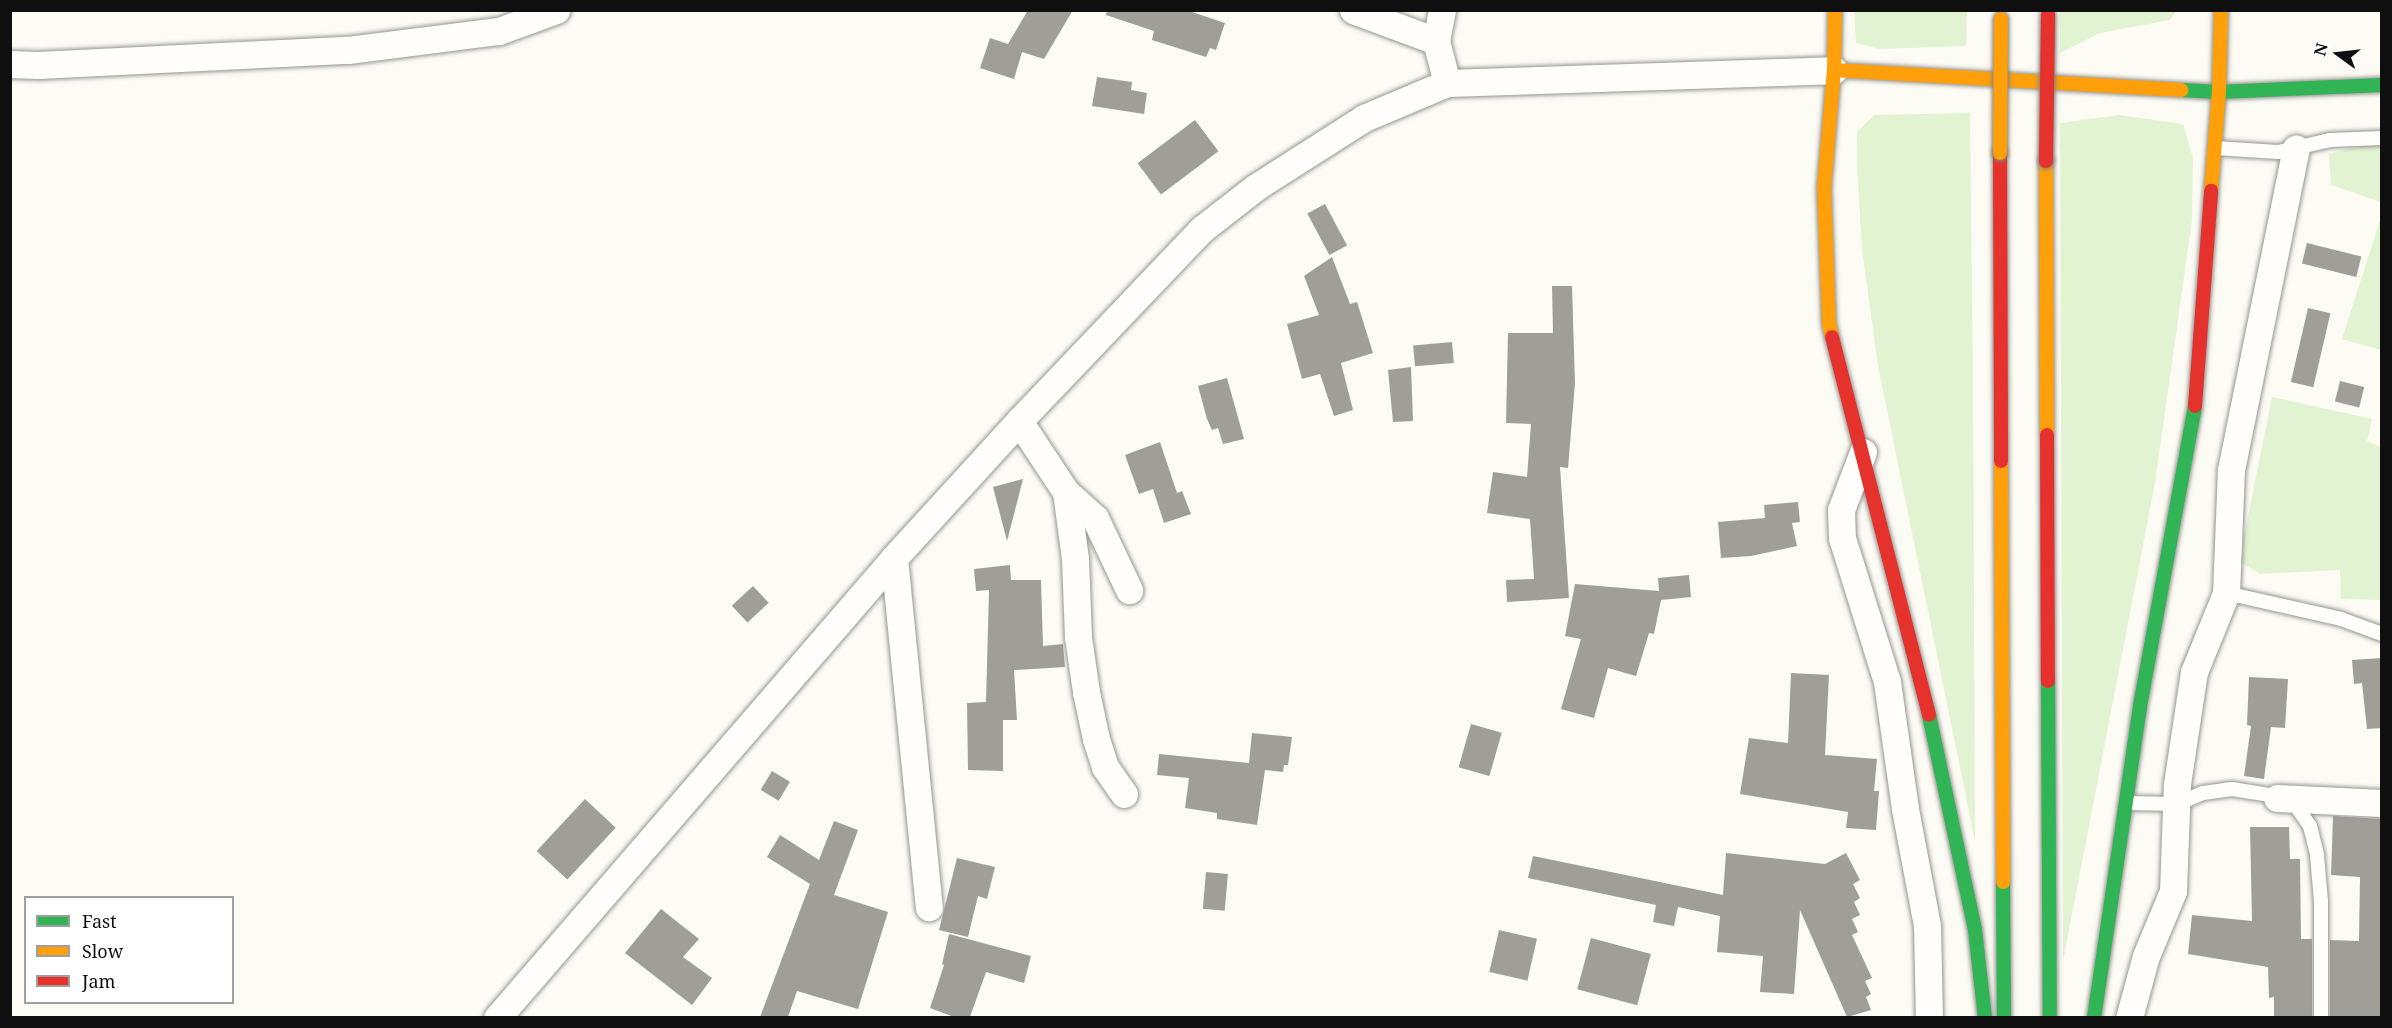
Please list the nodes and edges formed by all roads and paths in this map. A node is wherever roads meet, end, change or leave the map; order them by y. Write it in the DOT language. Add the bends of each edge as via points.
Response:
graph roads {
  1 [pos="556,10"];
  2 [pos="1353,10"];
  3 [pos="1442,10"];
  4 [pos="1835,10"];
  5 [pos="2221,10"];
  6 [pos="2048,13"];
  7 [pos="2001,15"];
  8 [pos="1436,41"];
  9 [pos="10,56"];
  10 [pos="10,63"];
  11 [pos="38,65"];
  12 [pos="1834,70"];
  13 [pos="1447,83"];
  14 [pos="2382,85"];
  15 [pos="2219,92"];
  16 [pos="2382,138"];
  17 [pos="2215,148"];
  18 [pos="2296,148"];
  19 [pos="1019,421"];
  20 [pos="1863,452"];
  21 [pos="1066,492"];
  22 [pos="894,558"];
  23 [pos="1129,590"];
  24 [pos="2226,593"];
  25 [pos="2382,634"];
  26 [pos="1124,794"];
  27 [pos="2277,798"];
  28 [pos="2126,803"];
  29 [pos="2382,803"];
  30 [pos="2177,804"];
  31 [pos="929,907"];
  32 [pos="497,1017"];
  33 [pos="1929,1017"];
  34 [pos="1985,1017"];
  35 [pos="2004,1017"];
  36 [pos="2050,1017"];
  37 [pos="2094,1017"];
  38 [pos="2129,1017"];
  39 [pos="2321,1017"];
  1 -- 11 [label="street" via="499,31 348,50"];
  2 -- 8 [label="street"];
  3 -- 8 [label="street"];
  4 -- 12 [label="main road"];
  5 -- 15 [label="main road"];
  6 -- 36 [label="main road, bridge"];
  7 -- 35 [label="main road, bridge"];
  8 -- 13 [label="street"];
  9 -- 11 [label="street"];
  10 -- 11 [label="street"];
  12 -- 13 [label="street"];
  12 -- 15 [label="main road"];
  12 -- 20 [label="main road" via="1824,188 1829,324"];
  13 -- 19 [label="street" via="1364,118 1256,187 1202,229"];
  14 -- 15 [label="main road"];
  15 -- 17 [label="main road"];
  16 -- 18 [label="lane" via="2330,140"];
  17 -- 18 [label="lane" via="2278,152"];
  17 -- 28 [label="main road" via="2194,418 2140,706"];
  18 -- 24 [label="street" via="2231,470"];
  19 -- 21 [label="street"];
  19 -- 22 [label="street"];
  20 -- 33 [label="street" via="1841,510 1842,538 1887,682 1927,925"];
  20 -- 34 [label="main road" via="1924,692 1975,930"];
  21 -- 23 [label="street" via="1095,518"];
  21 -- 26 [label="street" via="1086,692 1105,767"];
  22 -- 31 [label="street"];
  22 -- 32 [label="street"];
  24 -- 25 [label="lane" via="2341,619"];
  24 -- 30 [label="street" via="2194,672"];
  27 -- 29 [label="street"];
  27 -- 30 [label="lane" via="2232,789 2203,793"];
  27 -- 39 [label="lane" via="2296,806 2310,826 2317,855"];
  28 -- 30 [label="lane"];
  28 -- 37 [label="main road"];
  30 -- 38 [label="street" via="2173,891 2146,956"];
}
